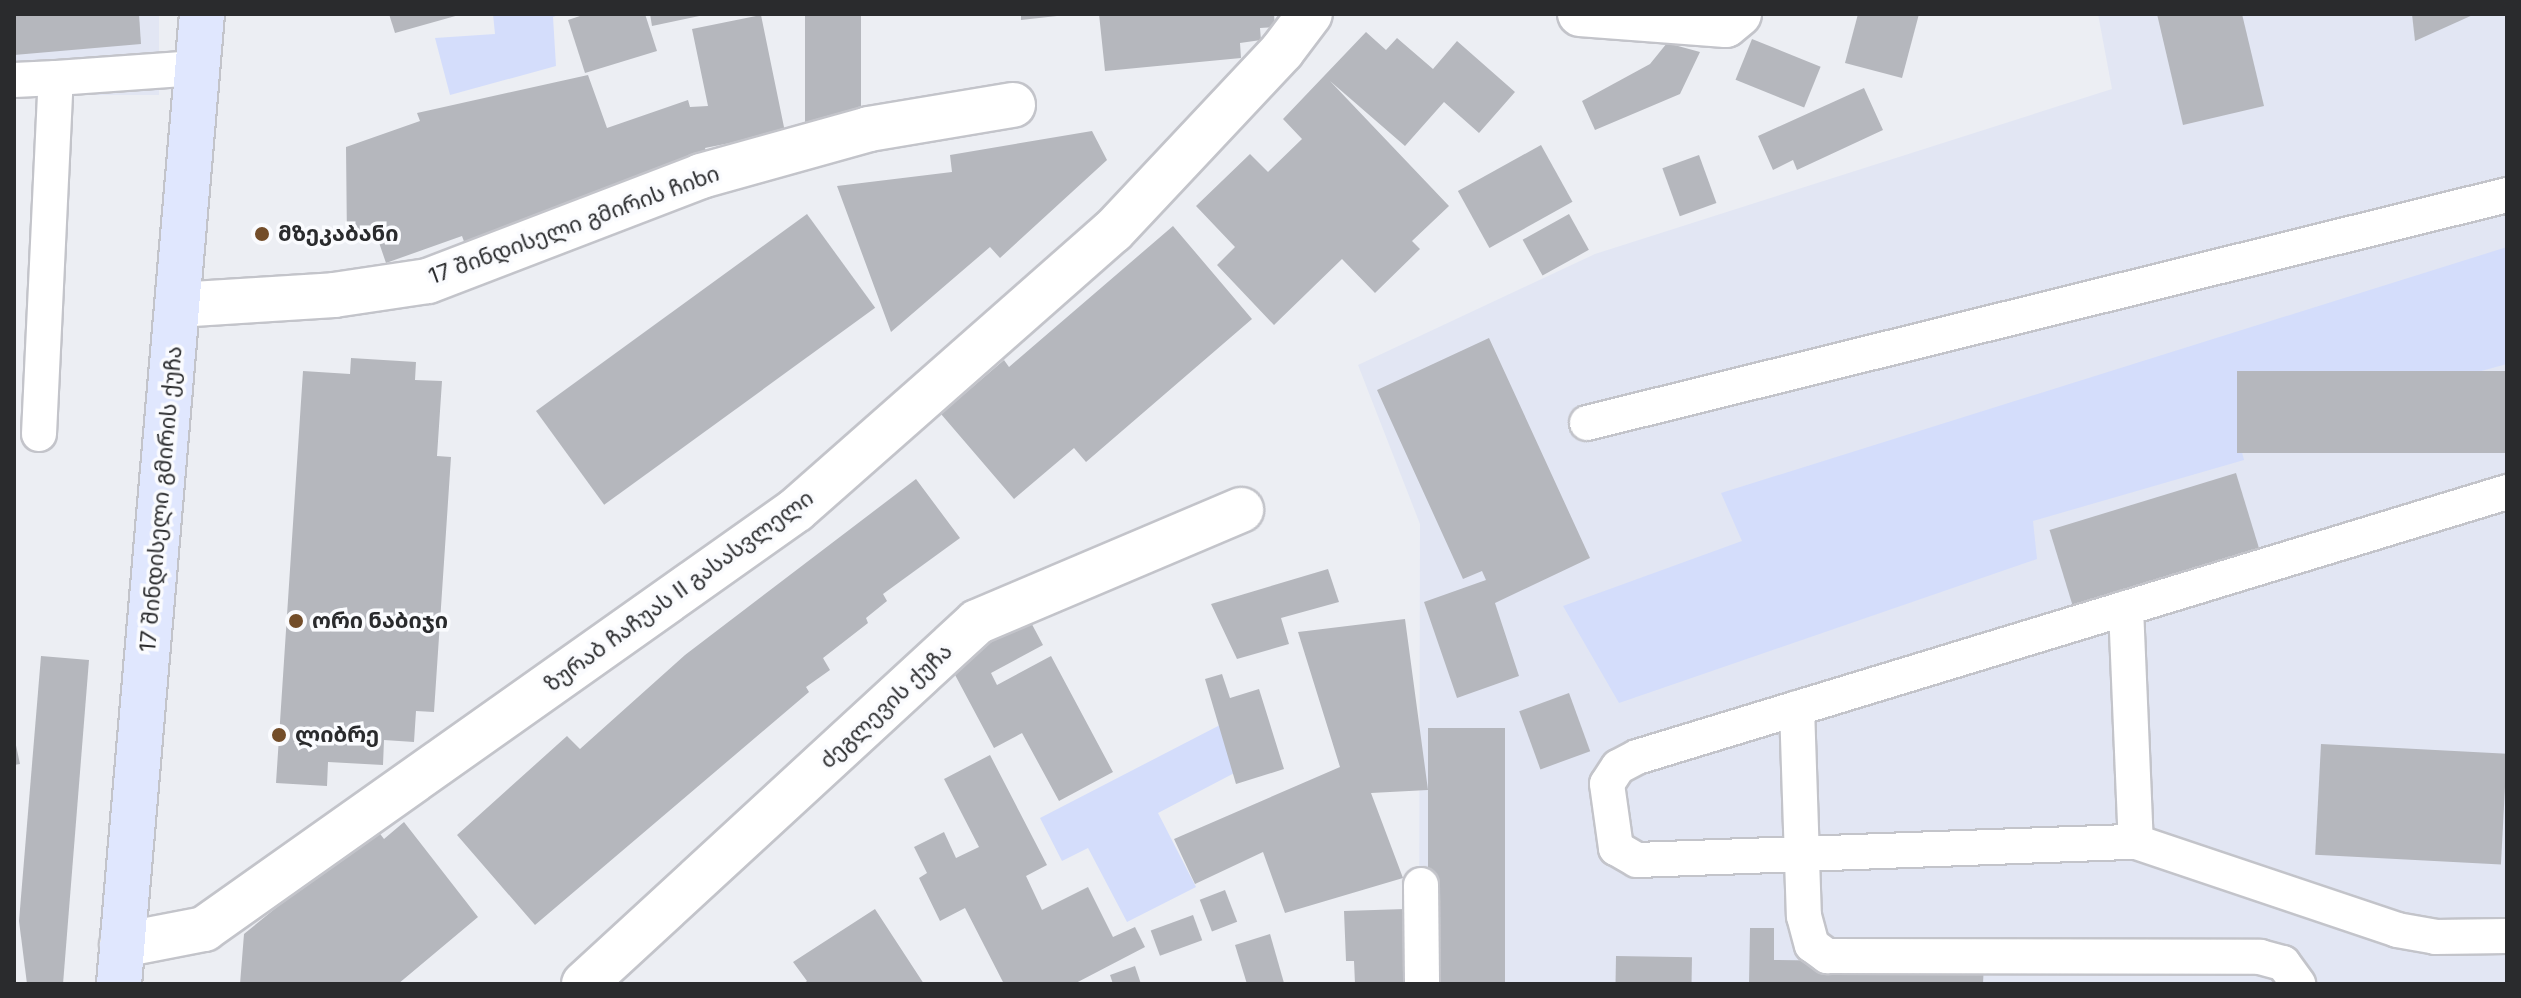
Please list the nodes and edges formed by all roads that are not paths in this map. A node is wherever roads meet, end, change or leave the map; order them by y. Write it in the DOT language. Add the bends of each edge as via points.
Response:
graph roads {
  1 [pos="202,14"];
  2 [pos="1310,14"];
  3 [pos="1580,14"];
  4 [pos="1739,14"];
  5 [pos="197,68"];
  6 [pos="56,78"];
  7 [pos="14,80"];
  8 [pos="1013,105"];
  9 [pos="2507,195"];
  10 [pos="177,305"];
  11 [pos="1587,423"];
  12 [pos="39,434"];
  13 [pos="2507,492"];
  14 [pos="1241,510"];
  15 [pos="2126,608"];
  16 [pos="1797,708"];
  17 [pos="2136,842"];
  18 [pos="1800,854"];
  19 [pos="1421,885"];
  20 [pos="2507,936"];
  21 [pos="120,964"];
  22 [pos="584,984"];
  23 [pos="1422,984"];
  24 [pos="2298,984"];
  1 -- 5 [label="main road, 17 შინდისელი გმირის ქუჩა"];
  2 -- 21 [label="street, ზურაბ ჩაჩუას II გასასვლელი" via="1282,51 1113,231 796,510 204,929"];
  3 -- 4 [label="street" via="1726,25"];
  5 -- 6 [label="lane"];
  5 -- 10 [label="main road, 17 შინდისელი გმირის ქუჩა"];
  6 -- 7 [label="lane"];
  6 -- 12 [label="lane"];
  8 -- 10 [label="street, 17 შინდისელი გმირის ჩიხი" via="869,129 701,176 428,281 334,295"];
  9 -- 11 [label="lane"];
  10 -- 21 [label="main road, 17 შინდისელი გმირის ქუჩა"];
  13 -- 15 [label="lane"];
  14 -- 22 [label="street, ძეგლევის ქუჩა" via="977,622"];
  15 -- 16 [label="lane"];
  15 -- 17 [label="lane"];
  16 -- 18 [label="lane"];
  16 -- 18 [label="lane" via="1637,757 1618,767 1607,784 1616,848 1637,860"];
  17 -- 18 [label="lane"];
  17 -- 20 [label="lane" via="2397,930 2435,937"];
  18 -- 24 [label="lane" via="1804,916 1812,945 1827,956 2260,957 2283,963"];
  19 -- 23 [label="lane"];
}
